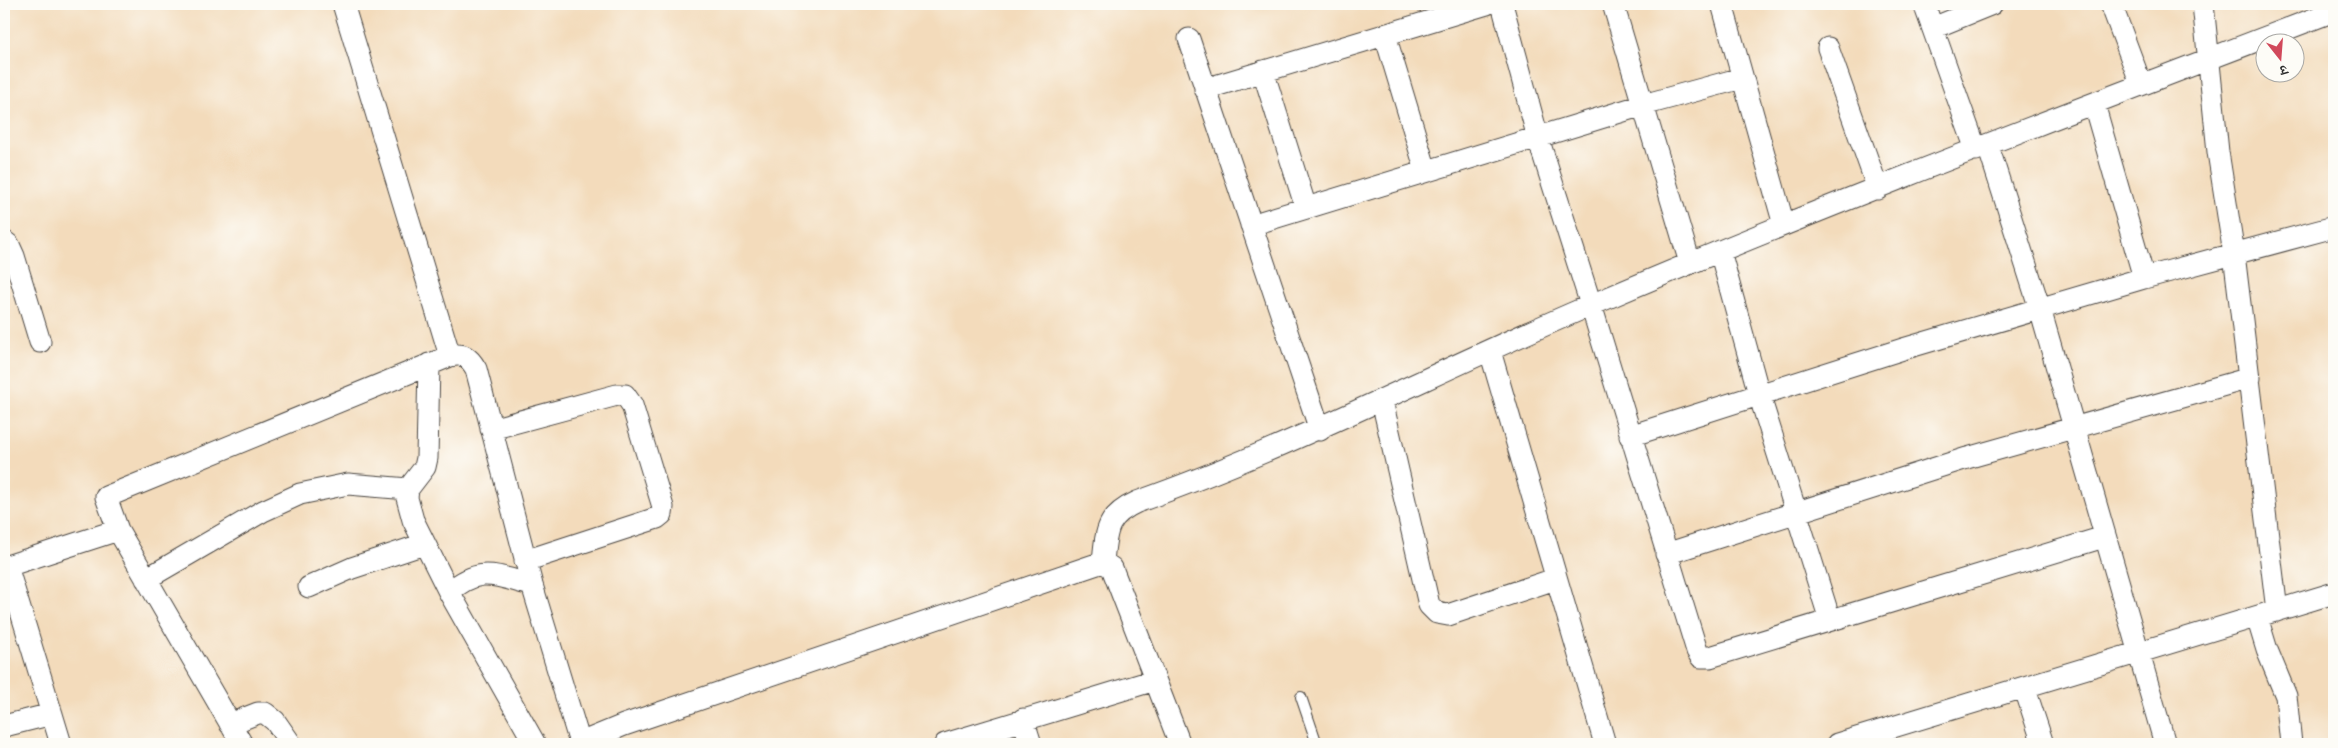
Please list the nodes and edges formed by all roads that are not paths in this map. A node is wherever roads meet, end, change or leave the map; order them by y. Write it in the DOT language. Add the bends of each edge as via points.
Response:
graph roads {
  1 [pos="343,4"];
  2 [pos="1487,4"];
  3 [pos="1502,4"];
  4 [pos="1613,4"];
  5 [pos="1722,4"];
  6 [pos="1924,4"];
  7 [pos="1992,4"];
  8 [pos="2111,4"];
  9 [pos="2203,4"];
  10 [pos="2334,11"];
  11 [pos="1932,28"];
  12 [pos="1385,35"];
  13 [pos="1189,39"];
  14 [pos="1828,48"];
  15 [pos="2207,60"];
  16 [pos="1263,71"];
  17 [pos="1742,78"];
  18 [pos="2141,84"];
  19 [pos="1205,89"];
  20 [pos="2094,104"];
  21 [pos="1642,105"];
  22 [pos="1538,138"];
  23 [pos="1982,148"];
  24 [pos="1426,171"];
  25 [pos="1878,189"];
  26 [pos="1306,208"];
  27 [pos="1251,225"];
  28 [pos="1784,225"];
  29 [pos="2334,227"];
  30 [pos="4,241"];
  31 [pos="1720,251"];
  32 [pos="2234,254"];
  33 [pos="1690,263"];
  34 [pos="2144,278"];
  35 [pos="1591,305"];
  36 [pos="2040,309"];
  37 [pos="40,342"];
  38 [pos="1490,351"];
  39 [pos="450,356"];
  40 [pos="429,364"];
  41 [pos="2250,378"];
  42 [pos="1759,394"];
  43 [pos="1382,400"];
  44 [pos="2074,428"];
  45 [pos="491,429"];
  46 [pos="1320,430"];
  47 [pos="1630,436"];
  48 [pos="408,489"];
  49 [pos="1795,513"];
  50 [pos="118,530"];
  51 [pos="2104,537"];
  52 [pos="424,544"];
  53 [pos="1666,554"];
  54 [pos="525,561"];
  55 [pos="1103,562"];
  56 [pos="6,566"];
  57 [pos="146,579"];
  58 [pos="1555,579"];
  59 [pos="532,585"];
  60 [pos="309,587"];
  61 [pos="449,592"];
  62 [pos="2334,593"];
  63 [pos="2277,611"];
  64 [pos="2257,617"];
  65 [pos="1830,620"];
  66 [pos="2138,654"];
  67 [pos="1155,680"];
  68 [pos="2025,689"];
  69 [pos="1301,697"];
  70 [pos="52,714"];
  71 [pos="1023,719"];
  72 [pos="230,724"];
  73 [pos="4,726"];
  74 [pos="61,744"];
  75 [pos="242,744"];
  76 [pos="291,744"];
  77 [pos="534,744"];
  78 [pos="579,744"];
  79 [pos="945,744"];
  80 [pos="1031,744"];
  81 [pos="1180,744"];
  82 [pos="1317,744"];
  83 [pos="1605,744"];
  84 [pos="1837,744"];
  85 [pos="2043,744"];
  86 [pos="2165,744"];
  87 [pos="2291,744"];
  1 -- 39 [label="street"];
  2 -- 12 [label="street"];
  3 -- 22 [label="street"];
  4 -- 21 [label="street"];
  5 -- 17 [label="street"];
  6 -- 11 [label="street"];
  7 -- 11 [label="street"];
  8 -- 18 [label="street"];
  9 -- 15 [label="street"];
  10 -- 15 [label="street"];
  11 -- 23 [label="street"];
  12 -- 16 [label="street"];
  12 -- 24 [label="street"];
  13 -- 19 [label="street"];
  14 -- 25 [label="street"];
  15 -- 18 [label="street"];
  15 -- 32 [label="street"];
  16 -- 19 [label="street"];
  16 -- 26 [label="street"];
  17 -- 21 [label="street"];
  17 -- 28 [label="street"];
  18 -- 20 [label="street"];
  19 -- 27 [label="street"];
  20 -- 23 [label="street"];
  20 -- 34 [label="street"];
  21 -- 22 [label="street"];
  21 -- 33 [label="street"];
  22 -- 24 [label="street"];
  22 -- 35 [label="street"];
  23 -- 25 [label="street"];
  23 -- 36 [label="street"];
  24 -- 26 [label="street"];
  25 -- 28 [label="street"];
  26 -- 27 [label="street"];
  27 -- 46 [label="street"];
  28 -- 31 [label="street"];
  29 -- 32 [label="street"];
  30 -- 37 [label="street" via="14,256"];
  31 -- 33 [label="street"];
  31 -- 42 [label="street"];
  32 -- 34 [label="street"];
  32 -- 41 [label="street"];
  33 -- 35 [label="street"];
  34 -- 36 [label="street"];
  35 -- 38 [label="street"];
  35 -- 47 [label="street"];
  36 -- 42 [label="street"];
  36 -- 44 [label="street"];
  38 -- 43 [label="street"];
  38 -- 58 [label="street"];
  39 -- 40 [label="street"];
  39 -- 45 [label="street" via="467,356 472,363"];
  40 -- 48 [label="street" via="427,458 425,467"];
  40 -- 50 [label="street" via="106,497"];
  41 -- 44 [label="street"];
  41 -- 63 [label="street"];
  42 -- 47 [label="street"];
  42 -- 49 [label="street"];
  43 -- 46 [label="street"];
  43 -- 58 [label="street" via="1428,605 1437,613 1448,614"];
  44 -- 49 [label="street"];
  44 -- 51 [label="street"];
  45 -- 54 [label="street"];
  45 -- 54 [label="street" via="624,395 632,405 663,507 657,518"];
  46 -- 55 [label="street" via="1123,508 1106,532"];
  47 -- 53 [label="street"];
  48 -- 52 [label="street" via="413,520"];
  48 -- 57 [label="street" via="348,484 300,494 263,511"];
  49 -- 53 [label="street"];
  49 -- 65 [label="street"];
  50 -- 56 [label="street"];
  50 -- 57 [label="street"];
  51 -- 65 [label="street"];
  51 -- 66 [label="street"];
  52 -- 60 [label="street" via="352,568"];
  52 -- 61 [label="street"];
  53 -- 65 [label="street" via="1701,657"];
  54 -- 59 [label="street"];
  55 -- 67 [label="street" via="1112,568"];
  55 -- 78 [label="street" via="624,725"];
  56 -- 70 [label="street"];
  57 -- 72 [label="street"];
  58 -- 83 [label="street"];
  59 -- 61 [label="street" via="479,574 463,580"];
  59 -- 78 [label="street"];
  61 -- 77 [label="street"];
  62 -- 63 [label="street"];
  63 -- 64 [label="street"];
  64 -- 66 [label="street"];
  64 -- 87 [label="street" via="2286,696"];
  66 -- 68 [label="street"];
  66 -- 86 [label="street"];
  67 -- 71 [label="street"];
  67 -- 81 [label="street"];
  68 -- 84 [label="street"];
  68 -- 85 [label="street"];
  69 -- 82 [label="lane"];
  70 -- 73 [label="street"];
  70 -- 74 [label="street"];
  71 -- 79 [label="street"];
  71 -- 80 [label="street"];
  72 -- 75 [label="street"];
  72 -- 76 [label="street" via="265,713 275,721"];
}
